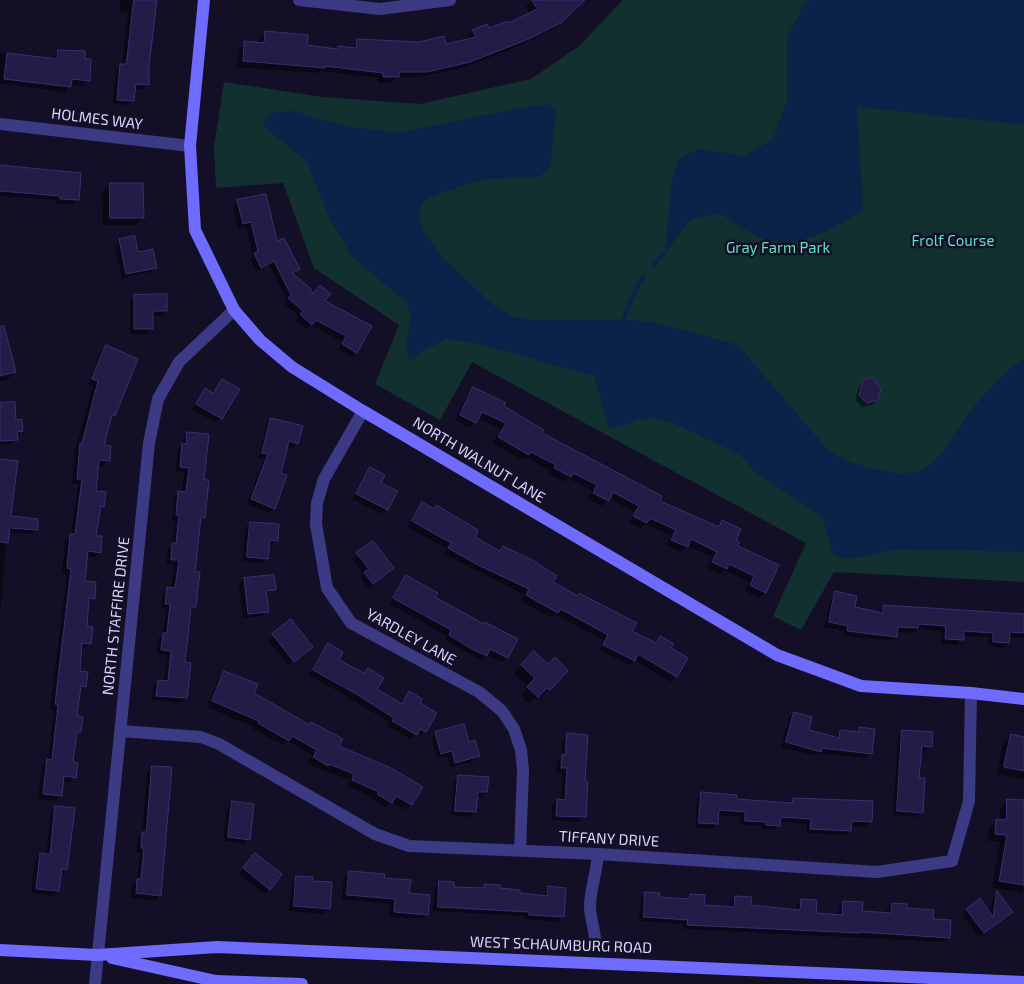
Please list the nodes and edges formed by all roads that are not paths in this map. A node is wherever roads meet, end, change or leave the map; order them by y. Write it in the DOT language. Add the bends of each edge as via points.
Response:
graph roads {
  1 [pos="204,0"];
  2 [pos="300,0"];
  3 [pos="450,0"];
  4 [pos="0,124"];
  5 [pos="190,146"];
  6 [pos="234,310"];
  7 [pos="363,410"];
  8 [pos="971,693"];
  9 [pos="1024,699"];
  10 [pos="121,731"];
  11 [pos="520,850"];
  12 [pos="598,854"];
  13 [pos="595,945"];
  14 [pos="0,950"];
  15 [pos="97,955"];
  16 [pos="1024,982"];
  17 [pos="95,984"];
  18 [pos="302,984"];
  1 -- 5 [label="main road, NORTH WALNUT LANE"];
  2 -- 3 [label="street" via="380,9"];
  4 -- 5 [label="street, HOLMES WAY"];
  5 -- 6 [label="main road, NORTH WALNUT LANE" via="195,230"];
  6 -- 7 [label="main road, NORTH WALNUT LANE" via="260,340 292,367"];
  6 -- 10 [label="street, NORTH STAFFIRE DRIVE" via="179,362 158,399 149,443"];
  7 -- 8 [label="main road, NORTH WALNUT LANE" via="778,655 860,686"];
  7 -- 11 [label="street, YARDLEY LANE" via="324,478 317,503 316,524 327,588 352,623 479,692 502,711 514,729 521,750"];
  8 -- 9 [label="main road, NORTH WALNUT LANE"];
  8 -- 12 [label="street, TIFFANY DRIVE" via="969,801 952,861 877,872"];
  10 -- 11 [label="street, TIFFANY DRIVE" via="201,737 219,744 393,842 409,846"];
  10 -- 15 [label="street, NORTH STAFFIRE DRIVE"];
  11 -- 12 [label="street, TIFFANY DRIVE"];
  12 -- 13 [label="street" via="590,902"];
  14 -- 15 [label="main road, WEST SCHAUMBURG ROAD"];
  15 -- 16 [label="main road, WEST SCHAUMBURG ROAD" via="217,947"];
  15 -- 17 [label="street, NORTH STAFFIRE DRIVE"];
  15 -- 18 [label="main road, WEST SCHAUMBURG ROAD" via="216,981"];
}
